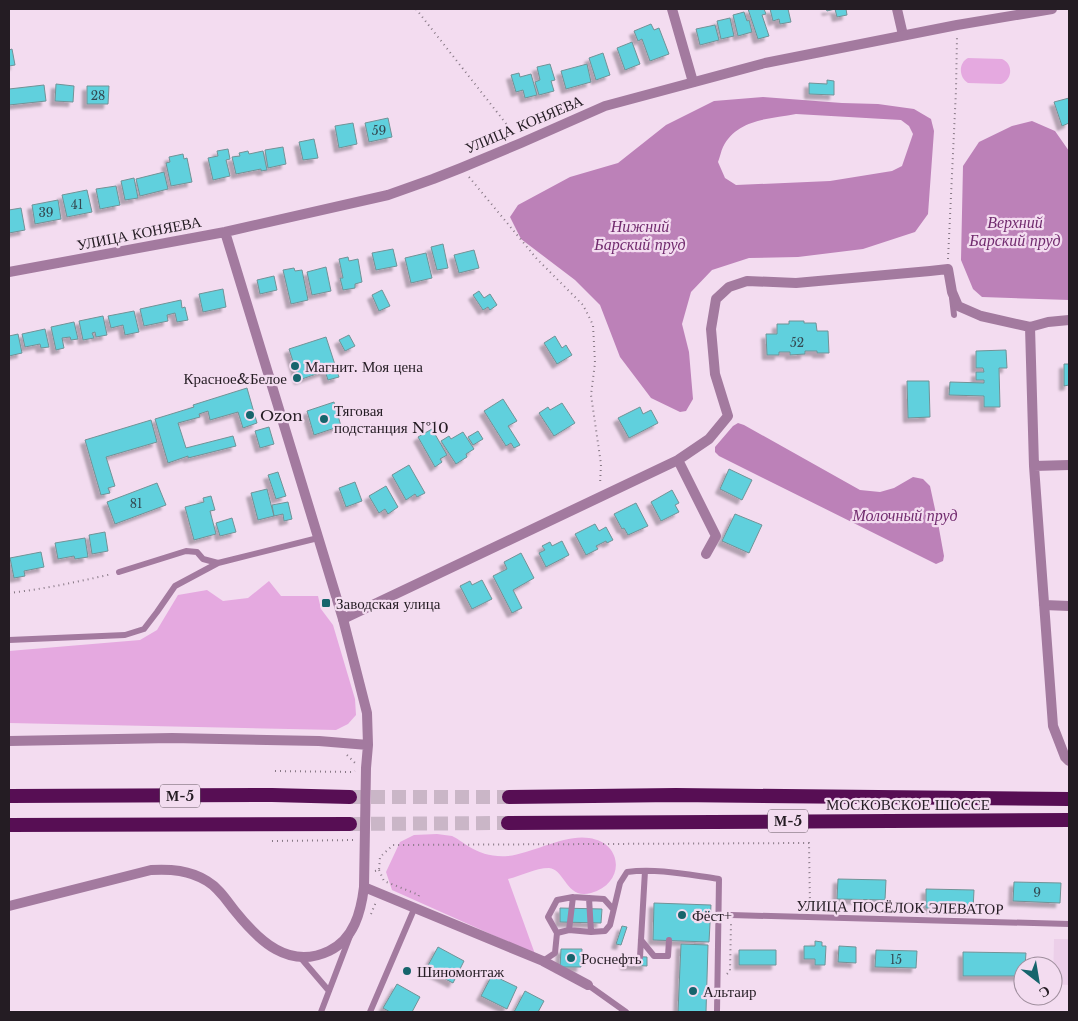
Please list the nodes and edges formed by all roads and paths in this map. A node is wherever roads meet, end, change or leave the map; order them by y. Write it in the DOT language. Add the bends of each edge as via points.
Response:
graph roads {
  1 [pos="416,9"];
  2 [pos="672,9"];
  3 [pos="897,9"];
  4 [pos="1052,9"];
  5 [pos="957,24"];
  6 [pos="904,35"];
  7 [pos="693,82"];
  8 [pos="521,143"];
  9 [pos="461,168"];
  10 [pos="225,232"];
  11 [pos="948,269"];
  12 [pos="9,272"];
  13 [pos="952,292"];
  14 [pos="954,315"];
  15 [pos="1069,320"];
  16 [pos="1030,327"];
  17 [pos="734,417"];
  18 [pos="709,439"];
  19 [pos="678,460"];
  20 [pos="1069,465"];
  21 [pos="1034,466"];
  22 [pos="599,498"];
  23 [pos="318,538"];
  24 [pos="706,554"];
  25 [pos="218,563"];
  26 [pos="119,572"];
  27 [pos="9,593"];
  28 [pos="1044,605"];
  29 [pos="1069,606"];
  30 [pos="343,620"];
  31 [pos="9,640"];
  32 [pos="9,741"];
  33 [pos="368,745"];
  34 [pos="1069,761"];
  35 [pos="275,772"];
  36 [pos="352,772"];
  37 [pos="9,796"];
  38 [pos="350,797"];
  39 [pos="509,798"];
  40 [pos="1069,799"];
  41 [pos="1069,820"];
  42 [pos="508,823"];
  43 [pos="350,824"];
  44 [pos="9,825"];
  45 [pos="350,840"];
  46 [pos="272,841"];
  47 [pos="379,870"];
  48 [pos="364,871"];
  49 [pos="645,871"];
  50 [pos="364,887"];
  51 [pos="573,897"];
  52 [pos="589,898"];
  53 [pos="9,906"];
  54 [pos="414,907"];
  55 [pos="613,909"];
  56 [pos="731,915"];
  57 [pos="810,917"];
  58 [pos="1069,924"];
  59 [pos="569,930"];
  60 [pos="352,932"];
  61 [pos="591,932"];
  62 [pos="557,933"];
  63 [pos="641,940"];
  64 [pos="669,940"];
  65 [pos="300,957"];
  66 [pos="640,957"];
  67 [pos="543,961"];
  68 [pos="717,984"];
  69 [pos="588,985"];
  70 [pos="329,991"];
  71 [pos="323,1011"];
  72 [pos="370,1012"];
  73 [pos="626,1012"];
  74 [pos="717,1012"];
  1 -- 8 [label="path"];
  2 -- 7 [label="street"];
  3 -- 6 [label="street"];
  4 -- 5 [label="street, УЛИЦА КОНЯЕВА"];
  5 -- 6 [label="street, УЛИЦА КОНЯЕВА"];
  5 -- 11 [label="path"];
  6 -- 7 [label="street, УЛИЦА КОНЯЕВА" via="765,63"];
  7 -- 8 [label="street, УЛИЦА КОНЯЕВА" via="605,106"];
  8 -- 9 [label="street, УЛИЦА КОНЯЕВА"];
  9 -- 10 [label="street, УЛИЦА КОНЯЕВА" via="388,195"];
  9 -- 22 [label="path" via="526,247 584,305 593,325 595,363 591,395 601,464"];
  10 -- 12 [label="street, УЛИЦА КОНЯЕВА"];
  10 -- 23 [label="street"];
  11 -- 13 [label="street"];
  11 -- 18 [label="street" via="796,283 747,281 729,287 716,299 711,329 715,374 728,416"];
  13 -- 14 [label="lane"];
  13 -- 16 [label="street" via="958,306 981,316"];
  15 -- 16 [label="street"];
  16 -- 21 [label="street"];
  17 -- 18 [label="lane"];
  18 -- 19 [label="street"];
  19 -- 22 [label="street"];
  19 -- 24 [label="street" via="716,536"];
  20 -- 21 [label="street"];
  21 -- 28 [label="street"];
  22 -- 30 [label="street"];
  23 -- 25 [label="lane"];
  23 -- 30 [label="street"];
  25 -- 26 [label="lane" via="203,559 197,552 186,551"];
  25 -- 31 [label="lane" via="175,586 144,629 125,635"];
  26 -- 27 [label="path" via="39,590"];
  28 -- 29 [label="street"];
  28 -- 34 [label="street" via="1053,726"];
  30 -- 33 [label="street" via="367,712"];
  32 -- 33 [label="street" via="172,738"];
  33 -- 48 [label="street"];
  35 -- 36 [label="path"];
  37 -- 38 [label="highway, М-5"];
  39 -- 40 [label="highway, МОСКОВСКОЕ ШОССЕ / М-5" via="676,795"];
  41 -- 42 [label="highway, МОСКОВСКОЕ ШОССЕ / М-5"];
  43 -- 44 [label="highway, М-5"];
  45 -- 46 [label="path"];
  47 -- 48 [label="path"];
  47 -- 54 [label="path" via="384,881 419,895"];
  47 -- 57 [label="path" via="380,857 394,846 809,843"];
  48 -- 50 [label="street"];
  49 -- 55 [label="lane" via="628,872 620,883"];
  49 -- 63 [label="lane"];
  49 -- 68 [label="lane" via="719,879"];
  50 -- 54 [label="street"];
  50 -- 60 [label="street"];
  51 -- 52 [label="lane"];
  51 -- 59 [label="lane"];
  51 -- 62 [label="lane" via="557,900 548,917"];
  52 -- 55 [label="lane" via="604,899"];
  52 -- 61 [label="lane"];
  53 -- 65 [label="street" via="151,870 169,869 208,882 258,937 274,948"];
  54 -- 67 [label="street"];
  54 -- 72 [label="lane"];
  55 -- 61 [label="lane" via="610,925 605,931"];
  56 -- 57 [label="lane, УЛИЦА ПОСЁЛОК ЭЛЕВАТОР"];
  56 -- 68 [label="path" via="730,971"];
  57 -- 58 [label="lane, УЛИЦА ПОСЁЛОК ЭЛЕВАТОР"];
  59 -- 61 [label="lane"];
  59 -- 62 [label="lane"];
  60 -- 65 [label="street" via="330,951"];
  60 -- 70 [label="lane"];
  62 -- 67 [label="lane" via="555,953"];
  63 -- 64 [label="lane" via="654,956 668,956"];
  63 -- 66 [label="lane"];
  65 -- 70 [label="lane"];
  67 -- 69 [label="street"];
  68 -- 74 [label="lane"];
  69 -- 73 [label="lane"];
  70 -- 71 [label="lane"];
}
